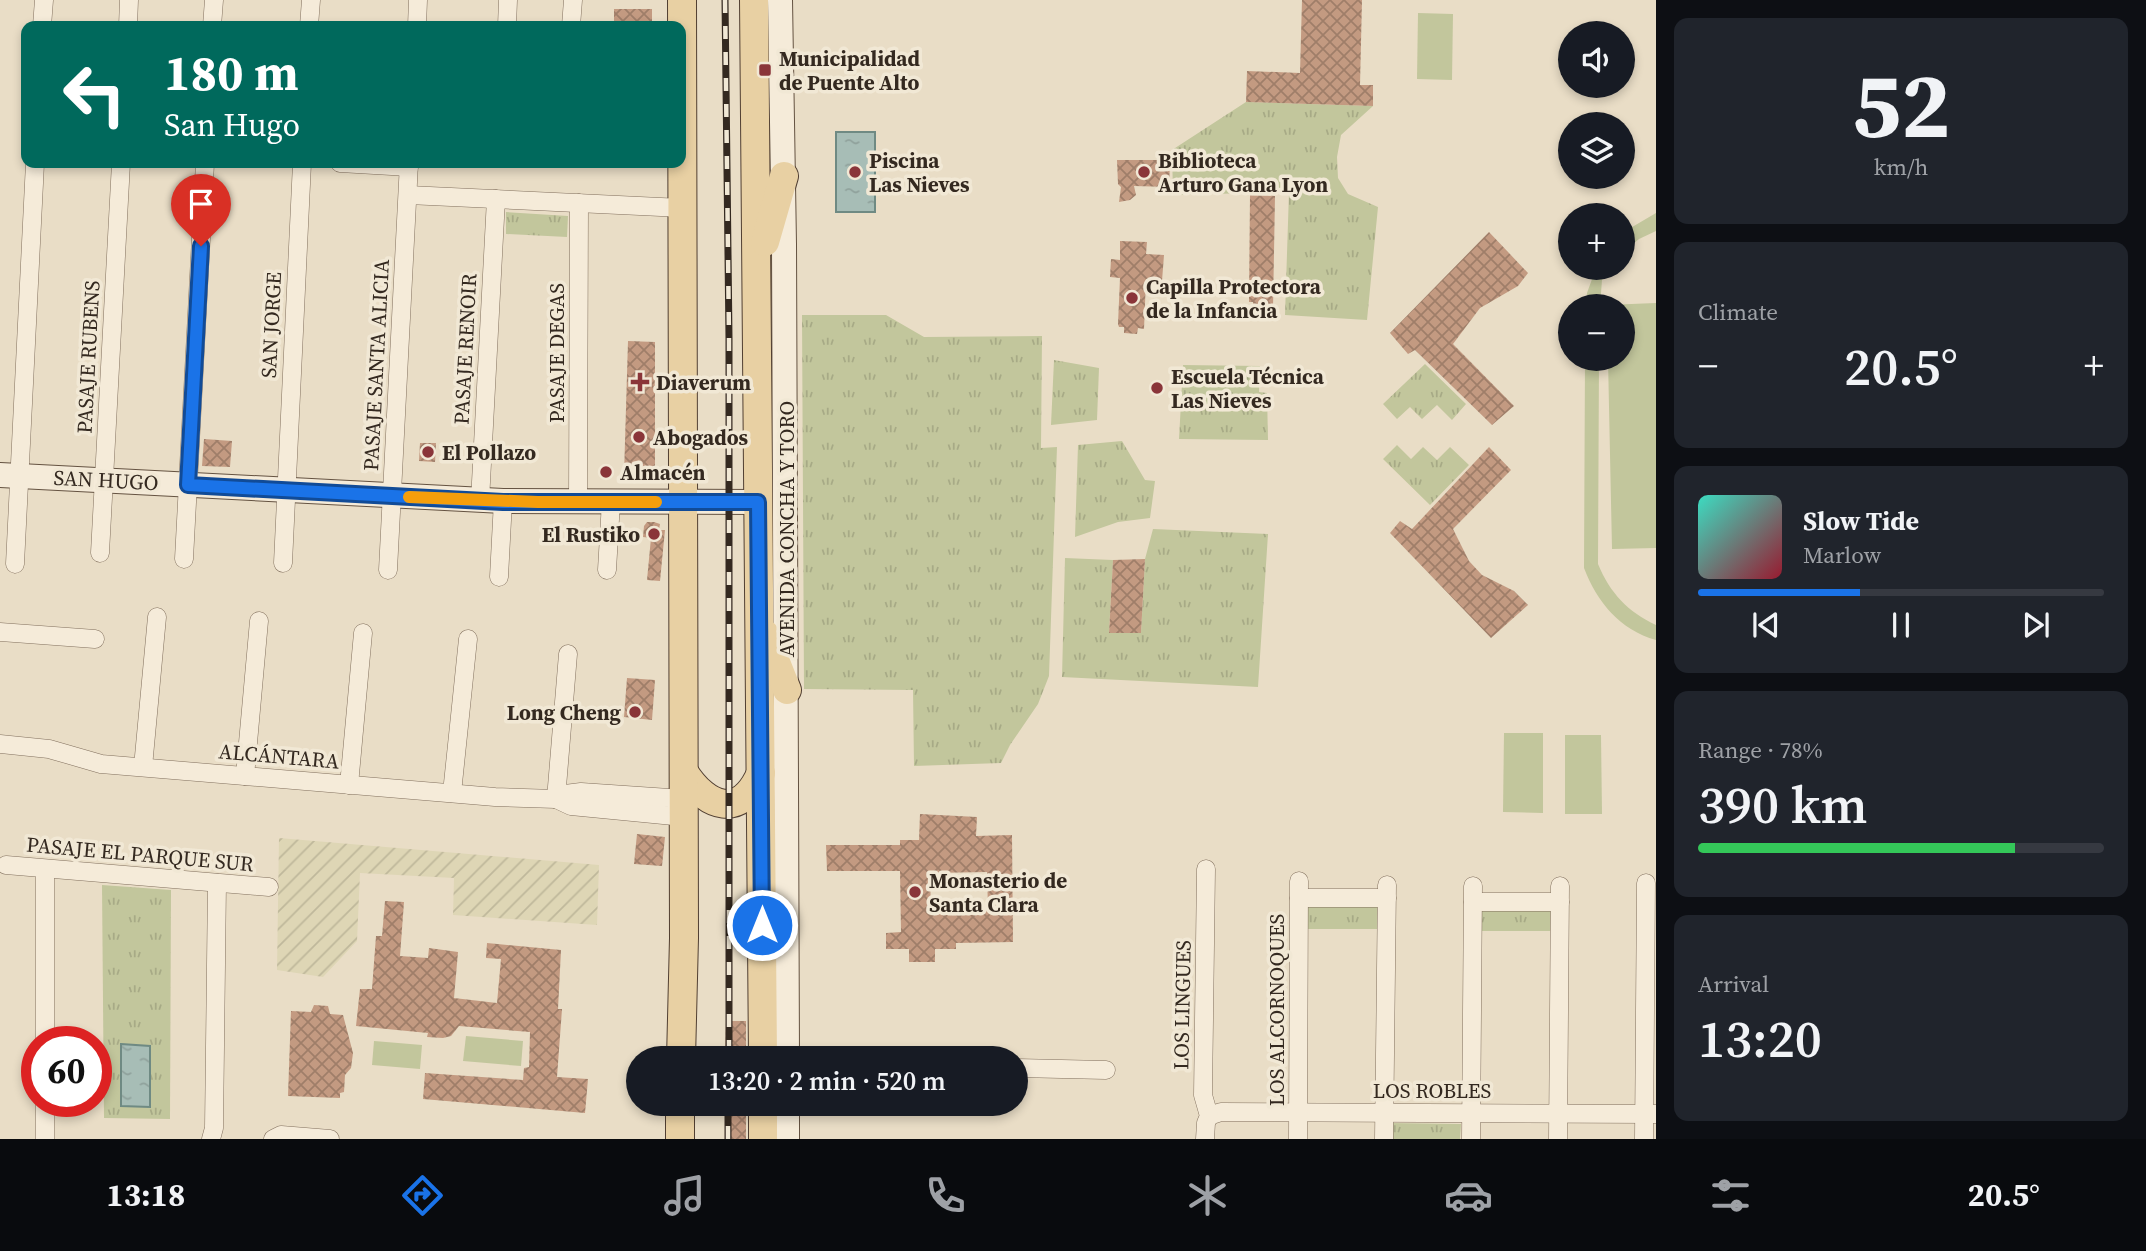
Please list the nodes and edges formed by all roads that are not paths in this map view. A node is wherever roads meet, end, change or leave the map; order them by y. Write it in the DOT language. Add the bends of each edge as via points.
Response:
graph roads {
  1 [pos="44,0"];
  2 [pos="129,0"];
  3 [pos="214,0"];
  4 [pos="310,0"];
  5 [pos="418,0"];
  6 [pos="509,0"];
  7 [pos="573,0"];
  8 [pos="682,0"];
  9 [pos="754,0"];
  10 [pos="780,0"];
  11 [pos="42,21"];
  12 [pos="128,21"];
  13 [pos="212,21"];
  14 [pos="309,21"];
  15 [pos="417,21"];
  16 [pos="507,21"];
  17 [pos="571,21"];
  18 [pos="682,21"];
  19 [pos="35,168"];
  20 [pos="121,168"];
  21 [pos="205,168"];
  22 [pos="302,168"];
  23 [pos="409,168"];
  24 [pos="682,168"];
  25 [pos="783,176"];
  26 [pos="408,195"];
  27 [pos="496,199"];
  28 [pos="579,203"];
  29 [pos="682,208"];
  30 [pos="756,271"];
  31 [pos="10,475"];
  32 [pos="104,480"];
  33 [pos="188,485"];
  34 [pos="285,490"];
  35 [pos="392,496"];
  36 [pos="491,501"];
  37 [pos="611,502"];
  38 [pos="683,502"];
  39 [pos="758,502"];
  40 [pos="578,503"];
  41 [pos="100,553"];
  42 [pos="184,559"];
  43 [pos="283,563"];
  44 [pos="15,564"];
  45 [pos="388,570"];
  46 [pos="607,570"];
  47 [pos="499,577"];
  48 [pos="157,617"];
  49 [pos="759,617"];
  50 [pos="259,621"];
  51 [pos="0,632"];
  52 [pos="363,633"];
  53 [pos="95,639"];
  54 [pos="468,639"];
  55 [pos="568,654"];
  56 [pos="787,690"];
  57 [pos="0,744"];
  58 [pos="143,768"];
  59 [pos="761,773"];
  60 [pos="245,776"];
  61 [pos="349,785"];
  62 [pos="452,793"];
  63 [pos="684,796"];
  64 [pos="556,799"];
  65 [pos="6,865"];
  66 [pos="45,869"];
  67 [pos="1206,869"];
  68 [pos="217,883"];
  69 [pos="269,887"];
  70 [pos="1649,896"];
  71 [pos="45,1026"];
  72 [pos="681,1046"];
  73 [pos="763,1046"];
  74 [pos="787,1046"];
  75 [pos="1028,1068"];
  76 [pos="1106,1070"];
  77 [pos="1298,1112"];
  78 [pos="1385,1113"];
  79 [pos="1472,1113"];
  80 [pos="1558,1114"];
  81 [pos="1650,1114"];
  82 [pos="680,1116"];
  83 [pos="763,1116"];
  84 [pos="787,1116"];
  85 [pos="1209,1116"];
  86 [pos="45,1117"];
  87 [pos="45,1139"];
  88 [pos="211,1139"];
  89 [pos="272,1139"];
  90 [pos="330,1139"];
  91 [pos="680,1139"];
  92 [pos="763,1139"];
  93 [pos="786,1139"];
  94 [pos="1205,1139"];
  95 [pos="1298,1139"];
  96 [pos="1384,1139"];
  97 [pos="1471,1139"];
  98 [pos="1558,1139"];
  99 [pos="1644,1139"];
  1 -- 11 [label="street"];
  2 -- 12 [label="street"];
  3 -- 13 [label="street"];
  4 -- 14 [label="street"];
  5 -- 15 [label="street"];
  6 -- 16 [label="street"];
  7 -- 17 [label="street"];
  8 -- 18 [label="main road"];
  9 -- 30 [label="main road, AVENIDA CONCHA Y TORO"];
  10 -- 25 [label="street, AVENIDA CONCHA Y TORO"];
  19 -- 31 [label="street"];
  20 -- 32 [label="street, PASAJE RUBENS"];
  21 -- 33 [label="street"];
  22 -- 34 [label="street, SAN JORGE"];
  23 -- 26 [label="street, PASAJE SANTA ALICIA"];
  24 -- 29 [label="main road"];
  25 -- 30 [label="main road"];
  25 -- 56 [label="street, AVENIDA CONCHA Y TORO"];
  26 -- 27 [label="street"];
  26 -- 35 [label="street, PASAJE SANTA ALICIA"];
  27 -- 28 [label="street"];
  27 -- 36 [label="street, PASAJE RENOIR"];
  28 -- 29 [label="street"];
  28 -- 40 [label="street, PASAJE DEGAS"];
  29 -- 38 [label="main road"];
  30 -- 39 [label="main road, AVENIDA CONCHA Y TORO"];
  31 -- 32 [label="street, SAN HUGO"];
  31 -- 44 [label="street"];
  32 -- 33 [label="street, SAN HUGO"];
  32 -- 41 [label="street, PASAJE RUBENS"];
  33 -- 34 [label="street, SAN HUGO"];
  33 -- 42 [label="street"];
  34 -- 35 [label="street, SAN HUGO"];
  34 -- 43 [label="street, SAN JORGE"];
  35 -- 36 [label="street, SAN HUGO"];
  35 -- 45 [label="street, PASAJE SANTA ALICIA"];
  36 -- 40 [label="street, SAN HUGO"];
  36 -- 47 [label="street, PASAJE RENOIR"];
  37 -- 38 [label="street, SAN HUGO"];
  37 -- 40 [label="street, SAN HUGO"];
  37 -- 46 [label="street"];
  38 -- 39 [label="street, SAN HUGO"];
  38 -- 63 [label="main road"];
  39 -- 49 [label="main road, AVENIDA CONCHA Y TORO"];
  48 -- 58 [label="street"];
  49 -- 56 [label="main road"];
  49 -- 59 [label="main road, AVENIDA CONCHA Y TORO"];
  50 -- 60 [label="street"];
  51 -- 53 [label="street"];
  52 -- 61 [label="street"];
  54 -- 62 [label="street"];
  55 -- 64 [label="street"];
  56 -- 74 [label="street, AVENIDA CONCHA Y TORO"];
  57 -- 58 [label="street, ALCÁNTARA"];
  58 -- 60 [label="street, ALCÁNTARA"];
  59 -- 63 [label="main road" via="754,787 734,803"];
  59 -- 73 [label="main road, AVENIDA CONCHA Y TORO"];
  60 -- 61 [label="street, ALCÁNTARA"];
  61 -- 62 [label="street, ALCÁNTARA"];
  62 -- 64 [label="street, ALCÁNTARA"];
  63 -- 64 [label="street, ALCÁNTARA" via="581,792"];
  63 -- 72 [label="main road"];
  65 -- 66 [label="street, PASAJE EL PARQUE SUR"];
  66 -- 68 [label="street, PASAJE EL PARQUE SUR"];
  66 -- 71 [label="street"];
  67 -- 85 [label="street, LOS LINGUES" via="1203,1095"];
  68 -- 69 [label="street, PASAJE EL PARQUE SUR"];
  68 -- 88 [label="street"];
  70 -- 81 [label="street"];
  75 -- 76 [label="street"];
  77 -- 78 [label="street, LOS ROBLES"];
  77 -- 78 [label="street, LOS ALCORNOQUES" via="1299,890 1387,892"];
  77 -- 85 [label="street, LOS ROBLES" via="1220,1112"];
  77 -- 95 [label="street, LOS ALCORNOQUES"];
  78 -- 79 [label="street, LOS ROBLES"];
  78 -- 96 [label="street"];
  79 -- 80 [label="street, LOS ROBLES"];
  79 -- 80 [label="street" via="1473,894 1560,894"];
  79 -- 97 [label="street"];
  80 -- 81 [label="street, LOS ROBLES"];
  80 -- 98 [label="street"];
  81 -- 99 [label="street"];
  82 -- 91 [label="main road"];
  83 -- 92 [label="main road"];
  84 -- 93 [label="street"];
  85 -- 94 [label="street, LOS LINGUES"];
  86 -- 87 [label="street"];
  89 -- 90 [label="street" via="281,1135"];
}
